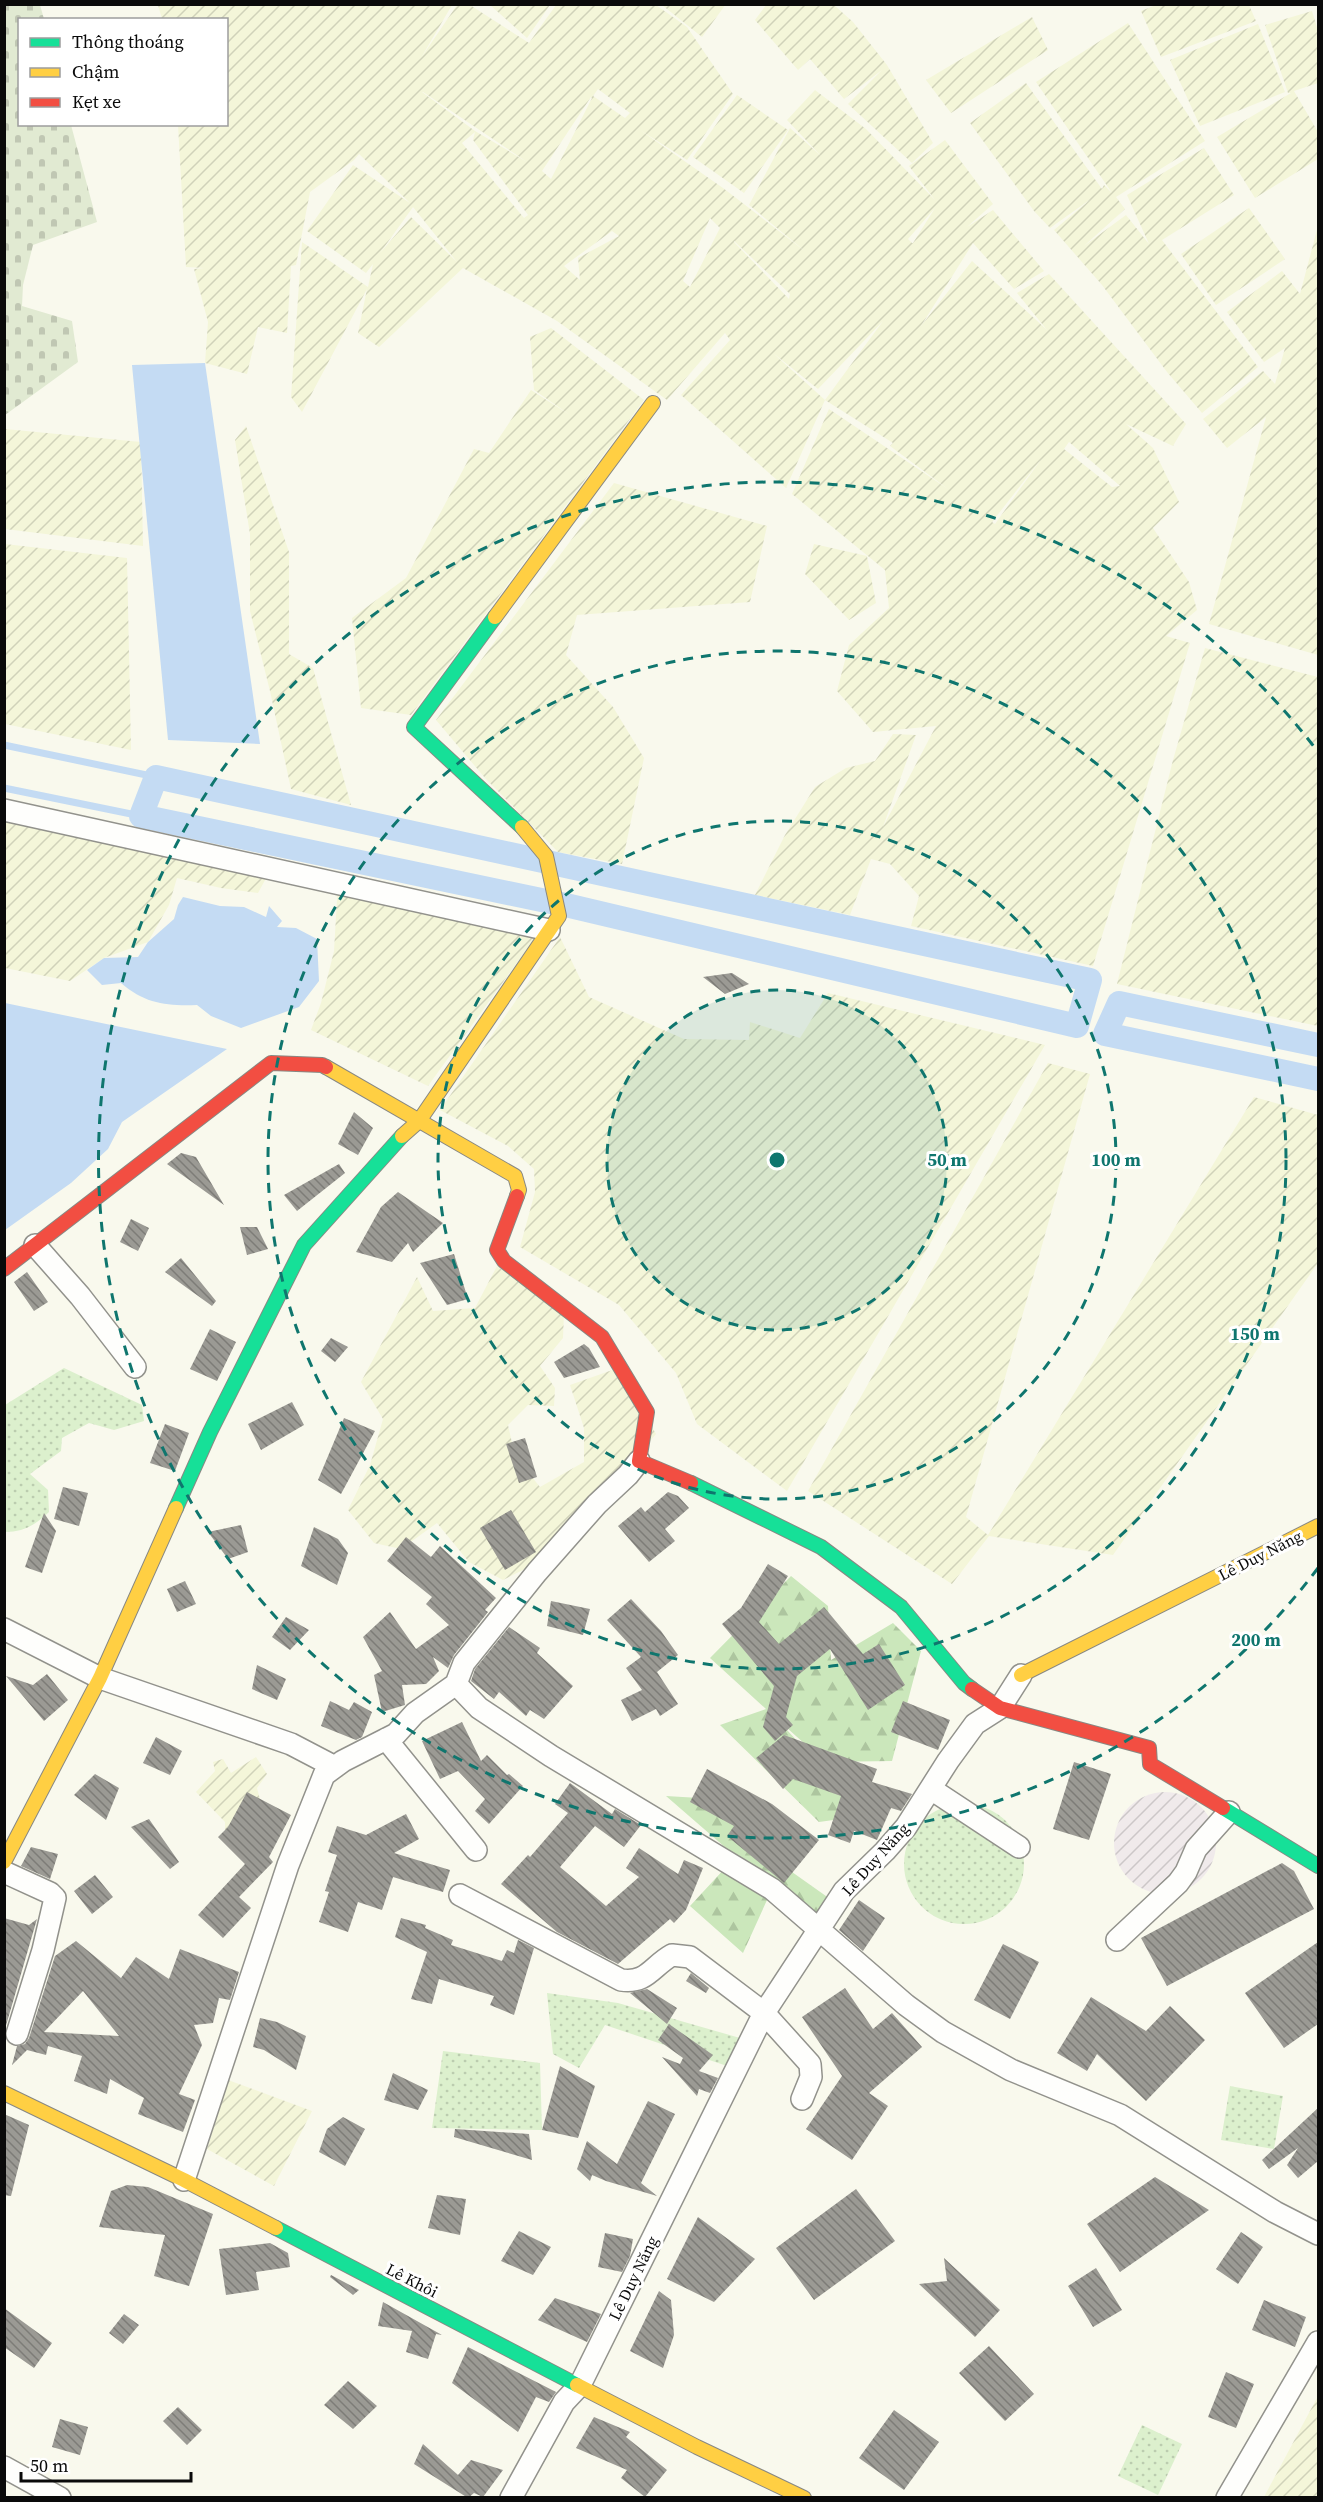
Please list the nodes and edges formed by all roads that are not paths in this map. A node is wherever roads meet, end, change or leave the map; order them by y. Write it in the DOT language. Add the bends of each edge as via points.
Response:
graph roads {
  1 [pos="653,404"];
  2 [pos="4,810"];
  3 [pos="554,923"];
  4 [pos="419,1121"];
  5 [pos="35,1245"];
  6 [pos="4,1269"];
  7 [pos="135,1367"];
  8 [pos="639,1461"];
  9 [pos="1318,1526"];
  10 [pos="4,1629"];
  11 [pos="1021,1675"];
  12 [pos="100,1678"];
  13 [pos="456,1684"];
  14 [pos="1000,1708"];
  15 [pos="386,1739"];
  16 [pos="335,1767"];
  17 [pos="931,1789"];
  18 [pos="1229,1812"];
  19 [pos="1019,1847"];
  20 [pos="476,1850"];
  21 [pos="4,1862"];
  22 [pos="1318,1866"];
  23 [pos="4,1872"];
  24 [pos="460,1896"];
  25 [pos="818,1929"];
  26 [pos="1117,1940"];
  27 [pos="764,2013"];
  28 [pos="17,2034"];
  29 [pos="4,2093"];
  30 [pos="802,2099"];
  31 [pos="184,2180"];
  32 [pos="1318,2234"];
  33 [pos="1318,2342"];
  34 [pos="580,2385"];
  35 [pos="4,2466"];
  36 [pos="60,2498"];
  37 [pos="510,2498"];
  38 [pos="804,2498"];
  39 [pos="1227,2498"];
  1 -- 3 [label="street" via="414,727 525,829 546,856"];
  2 -- 3 [label="street"];
  3 -- 4 [label="street"];
  4 -- 5 [label="street" via="322,1065 271,1063"];
  4 -- 8 [label="street" via="515,1176 519,1190 498,1250 504,1261 602,1337 647,1412"];
  4 -- 12 [label="street" via="392,1144 304,1245 210,1432"];
  5 -- 6 [label="street"];
  5 -- 7 [label="street"];
  8 -- 13 [label="street" via="537,1572 464,1663"];
  8 -- 14 [label="street" via="820,1547 901,1607 964,1683"];
  9 -- 11 [label="street, Lê Duy Năng"];
  10 -- 12 [label="street"];
  11 -- 14 [label="street, Lê Duy Năng"];
  12 -- 16 [label="street" via="291,1744"];
  12 -- 21 [label="street"];
  13 -- 15 [label="street"];
  13 -- 25 [label="street" via="479,1708 551,1756 772,1889"];
  14 -- 17 [label="street, Lê Duy Năng" via="975,1724"];
  14 -- 18 [label="street" via="1149,1748 1150,1764"];
  15 -- 16 [label="street"];
  15 -- 20 [label="street"];
  16 -- 31 [label="street" via="324,1775 288,1865"];
  17 -- 19 [label="street"];
  17 -- 25 [label="street, Lê Duy Năng" via="906,1827 844,1891"];
  18 -- 22 [label="street"];
  18 -- 26 [label="street" via="1196,1849 1178,1883"];
  23 -- 28 [label="street" via="55,1898 44,1950"];
  24 -- 27 [label="street" via="621,1980 641,1980 672,1955 690,1957"];
  25 -- 27 [label="street, Lê Duy Năng"];
  25 -- 32 [label="street" via="943,2032 1011,2070 1120,2115 1275,2212"];
  27 -- 30 [label="street" via="810,2064 811,2077"];
  27 -- 34 [label="street, Lê Duy Năng"];
  29 -- 31 [label="street, Lê Khôi"];
  31 -- 34 [label="street, Lê Khôi"];
  33 -- 39 [label="street"];
  34 -- 37 [label="street, Lê Duy Năng" via="564,2402"];
  34 -- 38 [label="street, Lê Khôi"];
  35 -- 36 [label="street"];
}
